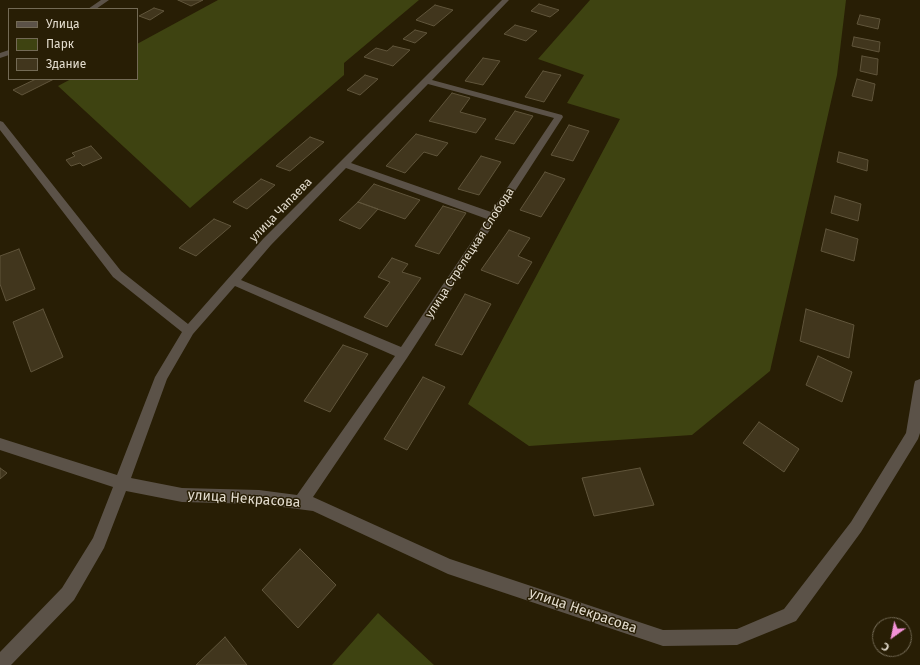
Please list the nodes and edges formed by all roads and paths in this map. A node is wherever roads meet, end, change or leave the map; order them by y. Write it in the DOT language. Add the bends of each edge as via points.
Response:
graph roads {
  1 [pos="106,0"];
  2 [pos="506,0"];
  3 [pos="93,8"];
  4 [pos="426,81"];
  5 [pos="0,124"];
  6 [pos="344,164"];
  7 [pos="493,217"];
  8 [pos="233,281"];
  9 [pos="189,331"];
  10 [pos="403,354"];
  11 [pos="920,385"];
  12 [pos="0,444"];
  13 [pos="123,478"];
  14 [pos="301,502"];
  15 [pos="0,664"];
  1 -- 3 [label="street"];
  2 -- 4 [label="street, улица Чапаева"];
  4 -- 6 [label="street, улица Чапаева"];
  4 -- 7 [label="street, улица Стрелецкая Слобода" via="559,116"];
  5 -- 9 [label="street" via="117,274"];
  6 -- 7 [label="street"];
  6 -- 8 [label="street, улица Чапаева" via="267,242"];
  7 -- 10 [label="street, улица Стрелецкая Слобода"];
  8 -- 9 [label="street, улица Чапаева"];
  8 -- 10 [label="street"];
  9 -- 13 [label="street, улица Чапаева" via="161,377"];
  10 -- 14 [label="street, улица Стрелецкая Слобода"];
  11 -- 14 [label="street, улица Некрасова" via="913,435 856,527 790,615 737,637 663,638 448,566 314,504"];
  12 -- 13 [label="street"];
  13 -- 14 [label="street, улица Некрасова" via="182,495 259,497"];
  13 -- 15 [label="street" via="99,543 68,594"];
}
